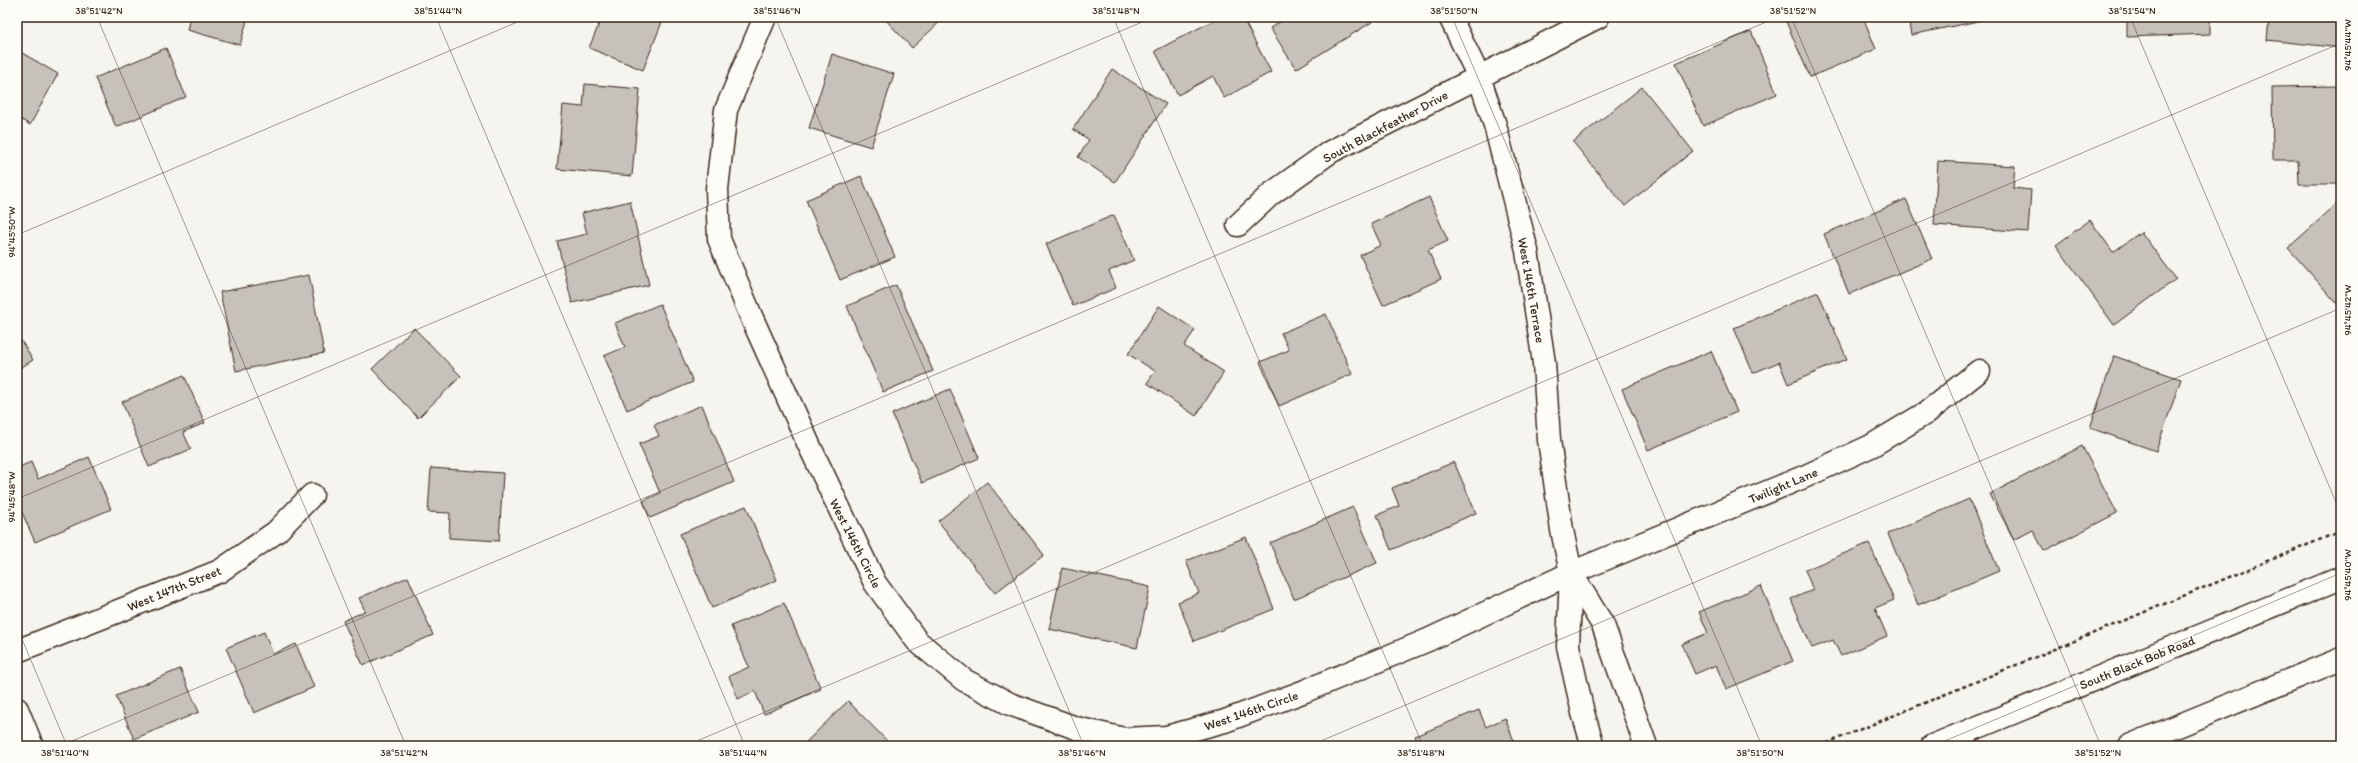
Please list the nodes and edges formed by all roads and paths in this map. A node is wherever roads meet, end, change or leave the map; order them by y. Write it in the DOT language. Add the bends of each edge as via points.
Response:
graph roads {
  1 [pos="765,17"];
  2 [pos="1450,17"];
  3 [pos="1598,17"];
  4 [pos="1479,77"];
  5 [pos="1238,225"];
  6 [pos="1979,371"];
  7 [pos="312,495"];
  8 [pos="2341,531"];
  9 [pos="1570,573"];
  10 [pos="2341,578"];
  11 [pos="17,651"];
  12 [pos="2341,659"];
  13 [pos="17,709"];
  14 [pos="32,746"];
  15 [pos="1594,746"];
  16 [pos="1646,746"];
  17 [pos="1820,746"];
  18 [pos="1932,746"];
  19 [pos="2129,746"];
  1 -- 9 [label="street, West 146th Circle" via="726,110 717,189 719,238 809,445 875,583 916,642 964,680 1010,704 1076,728 1124,739 1166,737 1225,721 1305,691 1428,640"];
  2 -- 4 [label="street, West 146th Terrace"];
  3 -- 4 [label="street, South Blackfeather Drive"];
  4 -- 5 [label="street, South Blackfeather Drive" via="1330,152 1271,194"];
  4 -- 9 [label="street, West 146th Terrace" via="1495,125 1527,251 1544,363 1550,447"];
  6 -- 9 [label="street, Twilight Lane" via="1926,413 1871,446 1806,476"];
  7 -- 11 [label="street, West 147th Street" via="276,532 220,571"];
  8 -- 17 [label="path"];
  9 -- 15 [label="street, West 146th Terrace" via="1568,646 1583,713"];
  9 -- 16 [label="street, West 146th Terrace" via="1604,624"];
  10 -- 18 [label="street, South Black Bob Road"];
  12 -- 19 [label="street"];
  13 -- 14 [label="street"];
}
